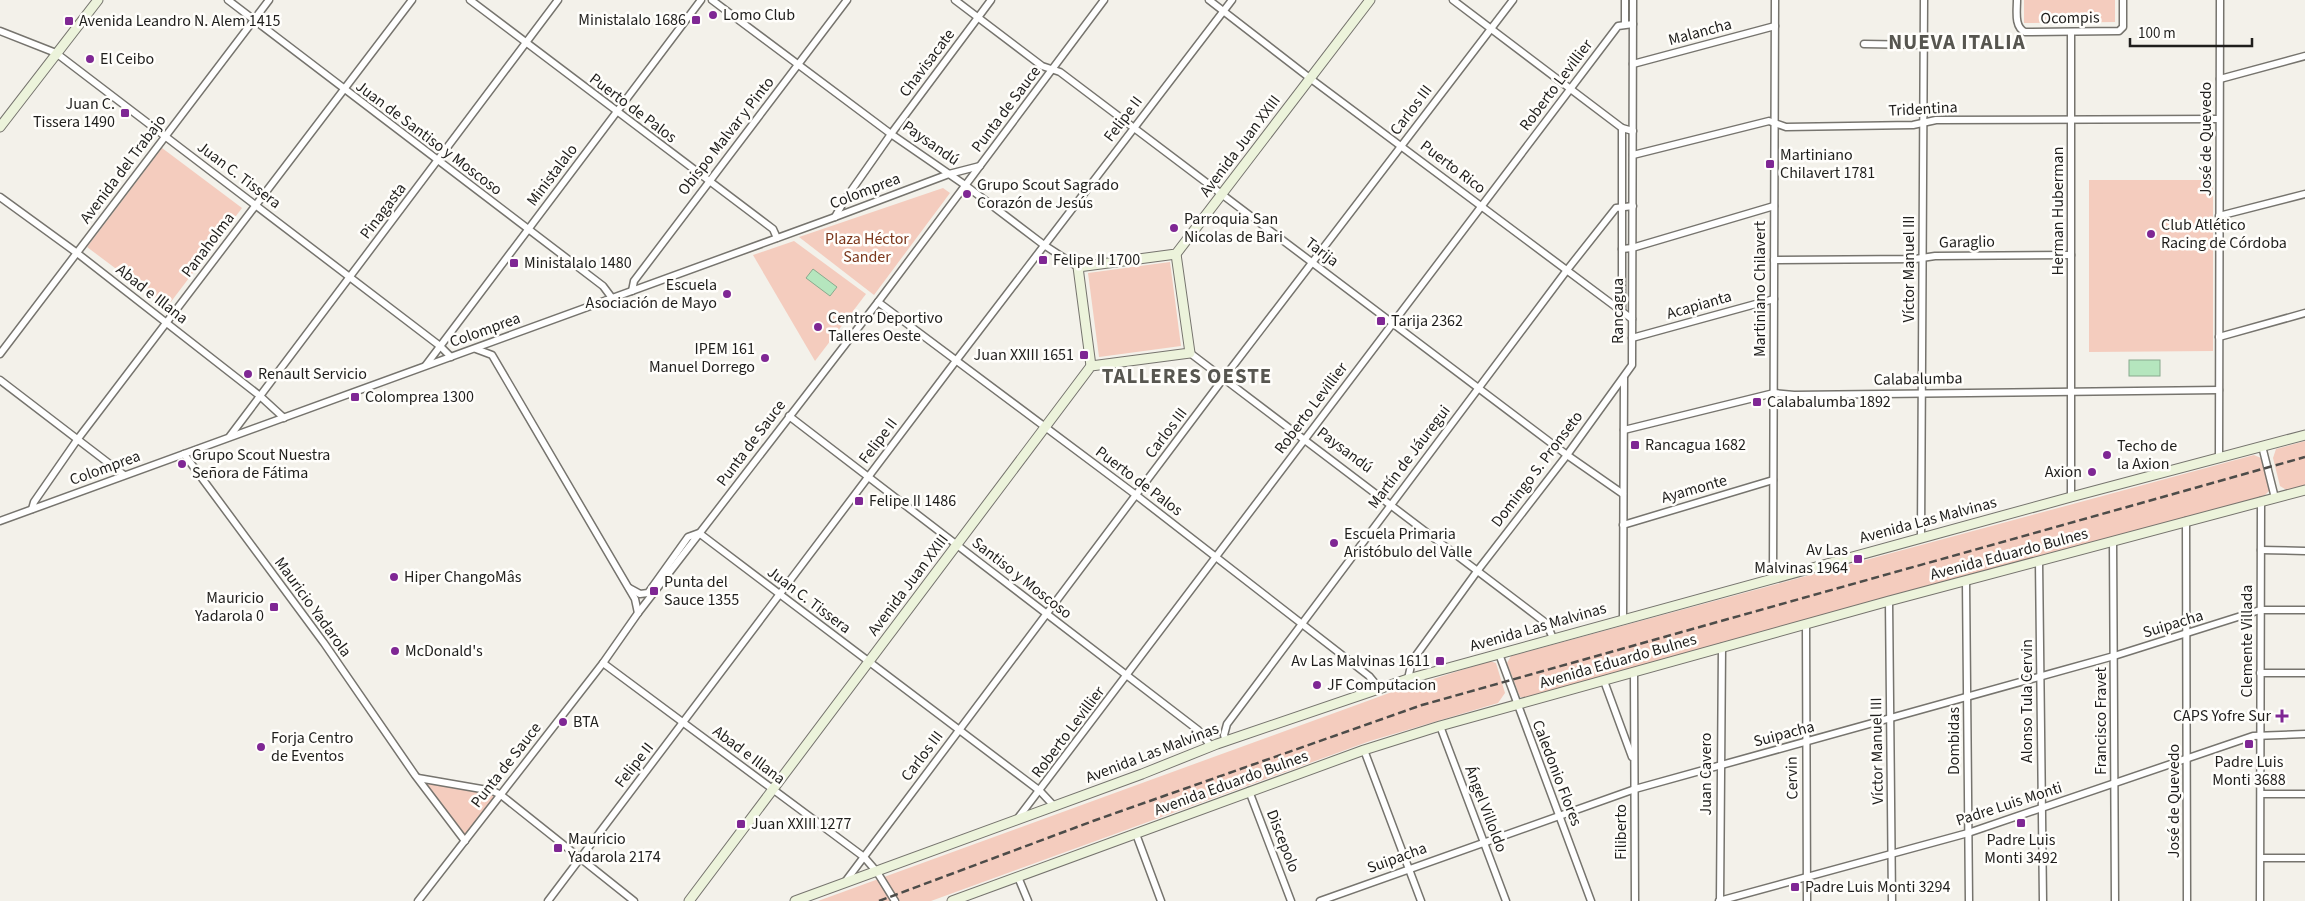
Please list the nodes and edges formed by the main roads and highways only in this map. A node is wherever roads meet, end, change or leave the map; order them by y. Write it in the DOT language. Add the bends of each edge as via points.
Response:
graph roads {
  1 [pos="98,0"];
  2 [pos="1370,0"];
  3 [pos="0,127"];
  4 [pos="1176,254"];
  5 [pos="1091,366"];
  6 [pos="2305,435"];
  7 [pos="2305,490"];
  8 [pos="688,901"];
  9 [pos="795,901"];
  10 [pos="952,901"];
  1 -- 3 [label="main road"];
  2 -- 4 [label="main road, Avenida Juan XXIII"];
  4 -- 5 [label="main road" via="1078,267"];
  4 -- 5 [label="main road" via="1190,353"];
  5 -- 8 [label="main road, Avenida Juan XXIII"];
  6 -- 9 [label="main road, Avenida Las Malvinas" via="2070,496 1408,679 1211,746"];
  7 -- 10 [label="main road, Avenida Eduardo Bulnes" via="1440,726 1249,791"];
}
